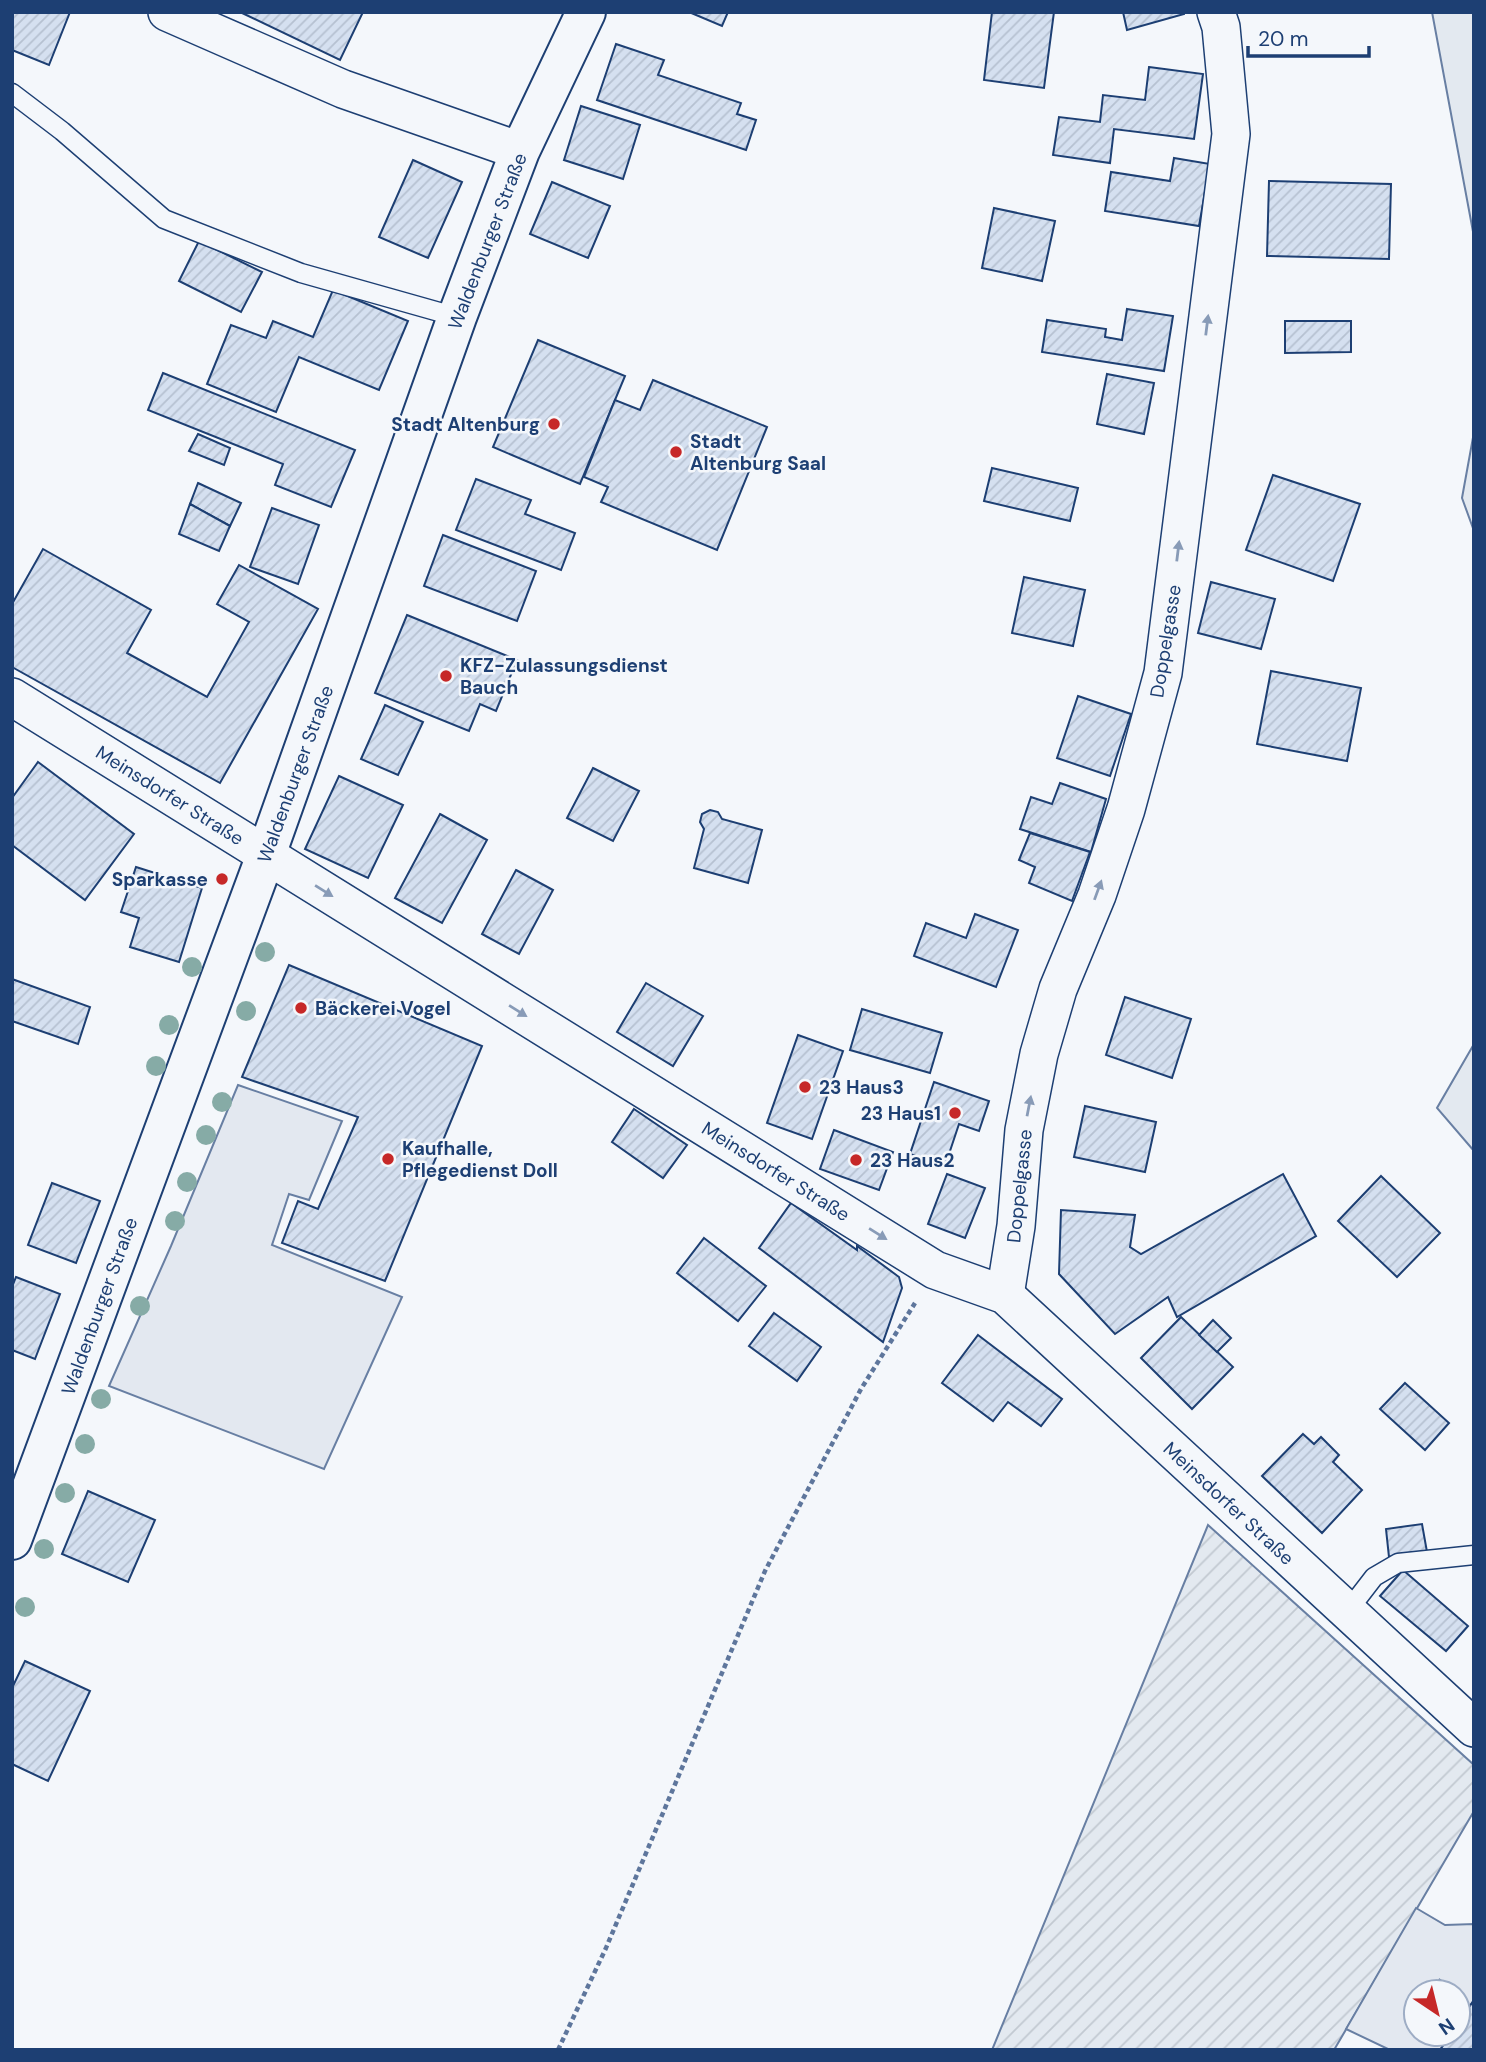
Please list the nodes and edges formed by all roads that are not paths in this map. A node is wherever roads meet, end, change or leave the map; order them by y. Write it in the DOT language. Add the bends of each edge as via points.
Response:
graph roads {
  1 [pos="167,12"];
  2 [pos="586,12"];
  3 [pos="1216,12"];
  4 [pos="12,93"];
  5 [pos="520,150"];
  6 [pos="457,317"];
  7 [pos="12,697"];
  8 [pos="266,855"];
  9 [pos="1005,1295"];
  10 [pos="12,1541"];
  11 [pos="1474,1555"];
  12 [pos="1347,1612"];
  13 [pos="1474,1728"];
  1 -- 5 [label="street" via="342,89"];
  2 -- 5 [label="main road, Waldenburger Straße"];
  9 -- 3 [label="street, Doppelgasse, one-way" via="1024,1130 1039,1054 1058,989 1126,808 1163,673 1231,135"];
  4 -- 6 [label="lane" via="164,219 301,273"];
  5 -- 6 [label="main road, Waldenburger Straße"];
  6 -- 8 [label="main road, Waldenburger Straße"];
  7 -- 8 [label="street, Meinsdorfer Straße"];
  8 -- 9 [label="street, Meinsdorfer Straße, one-way" via="935,1270"];
  8 -- 10 [label="main road, Waldenburger Straße"];
  9 -- 12 [label="street, Meinsdorfer Straße"];
  11 -- 12 [label="lane" via="1398,1563 1374,1577"];
  12 -- 13 [label="street, Meinsdorfer Straße"];
}
